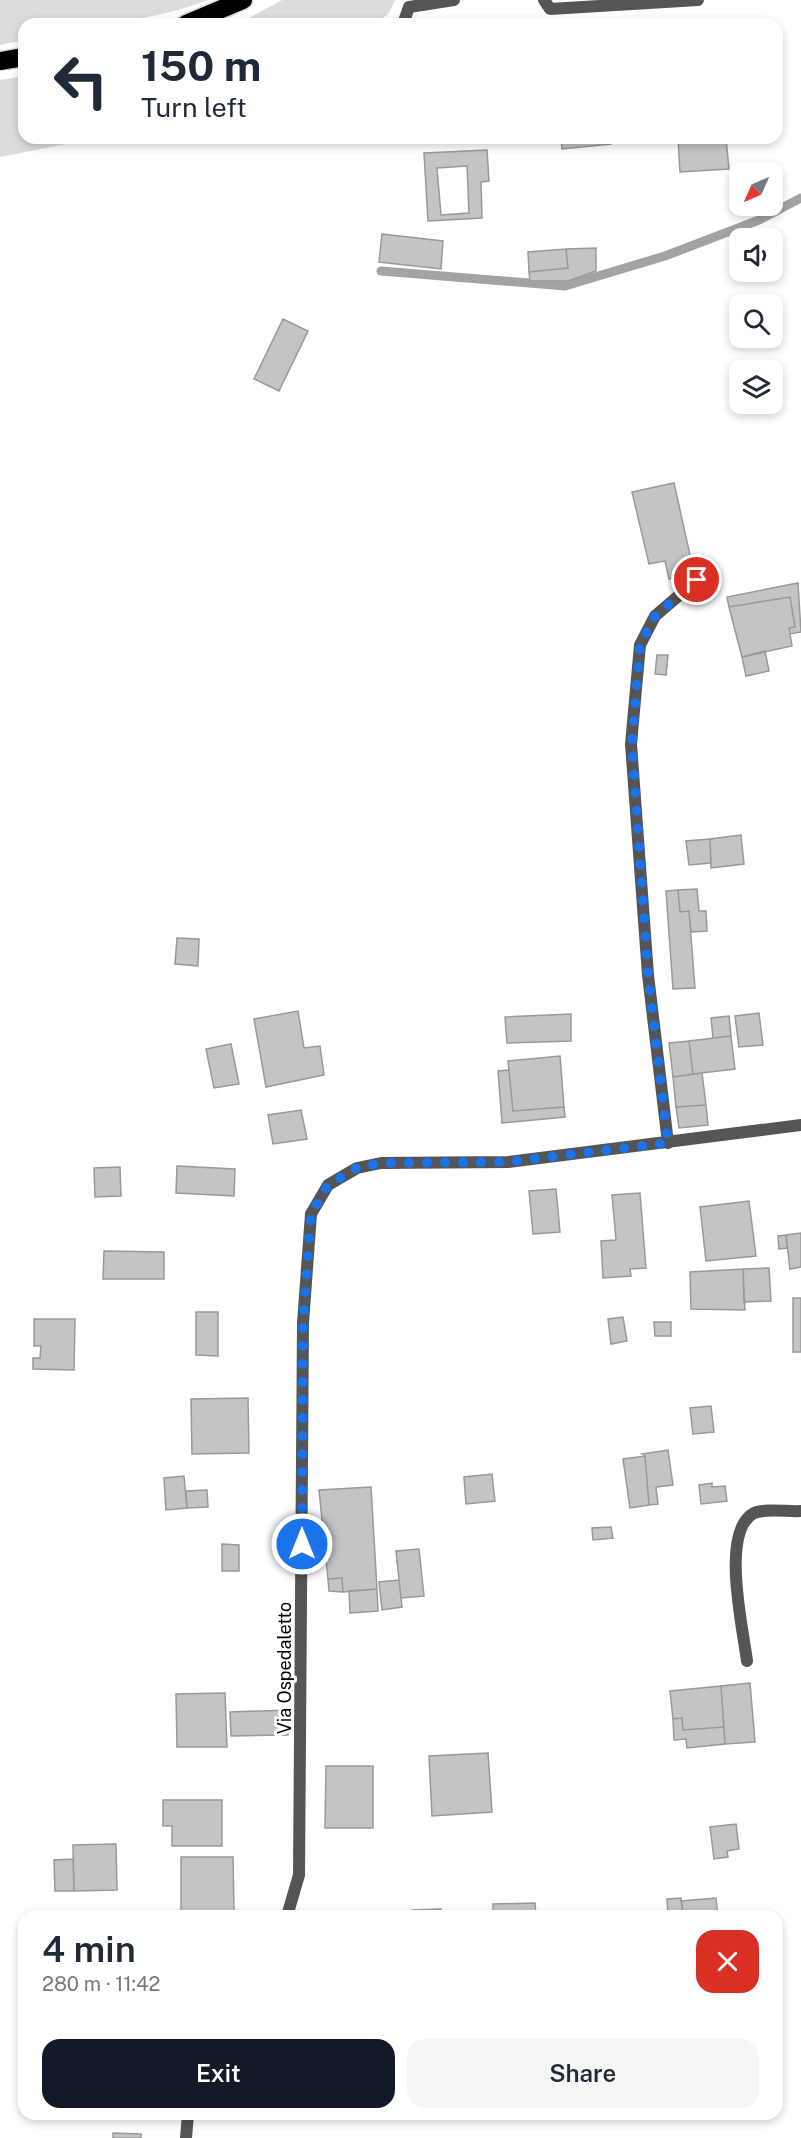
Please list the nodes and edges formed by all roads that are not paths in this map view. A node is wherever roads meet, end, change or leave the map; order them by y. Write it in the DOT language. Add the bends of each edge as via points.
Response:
graph roads {
  1 [pos="243,0"];
  2 [pos="454,0"];
  3 [pos="544,0"];
  4 [pos="698,0"];
  5 [pos="200,18"];
  6 [pos="405,18"];
  7 [pos="18,58"];
  8 [pos="0,62"];
  9 [pos="697,580"];
  10 [pos="801,1125"];
  11 [pos="668,1143"];
  12 [pos="801,1511"];
  13 [pos="747,1661"];
  14 [pos="289,1910"];
  15 [pos="188,2120"];
  16 [pos="186,2138"];
  1 -- 5 [label="highway"];
  2 -- 6 [label="street" via="409,7"];
  3 -- 4 [label="street" via="550,9"];
  7 -- 8 [label="highway"];
  9 -- 11 [label="street" via="655,616 640,645 632,744 648,975"];
  10 -- 11 [label="street, Via Ospedaletto"];
  11 -- 14 [label="street, Via Ospedaletto" via="508,1162 381,1163 357,1168 328,1185 311,1214 303,1323 299,1875"];
  12 -- 13 [label="street" via="755,1513 742,1524 734,1552"];
  15 -- 16 [label="street"];
}
